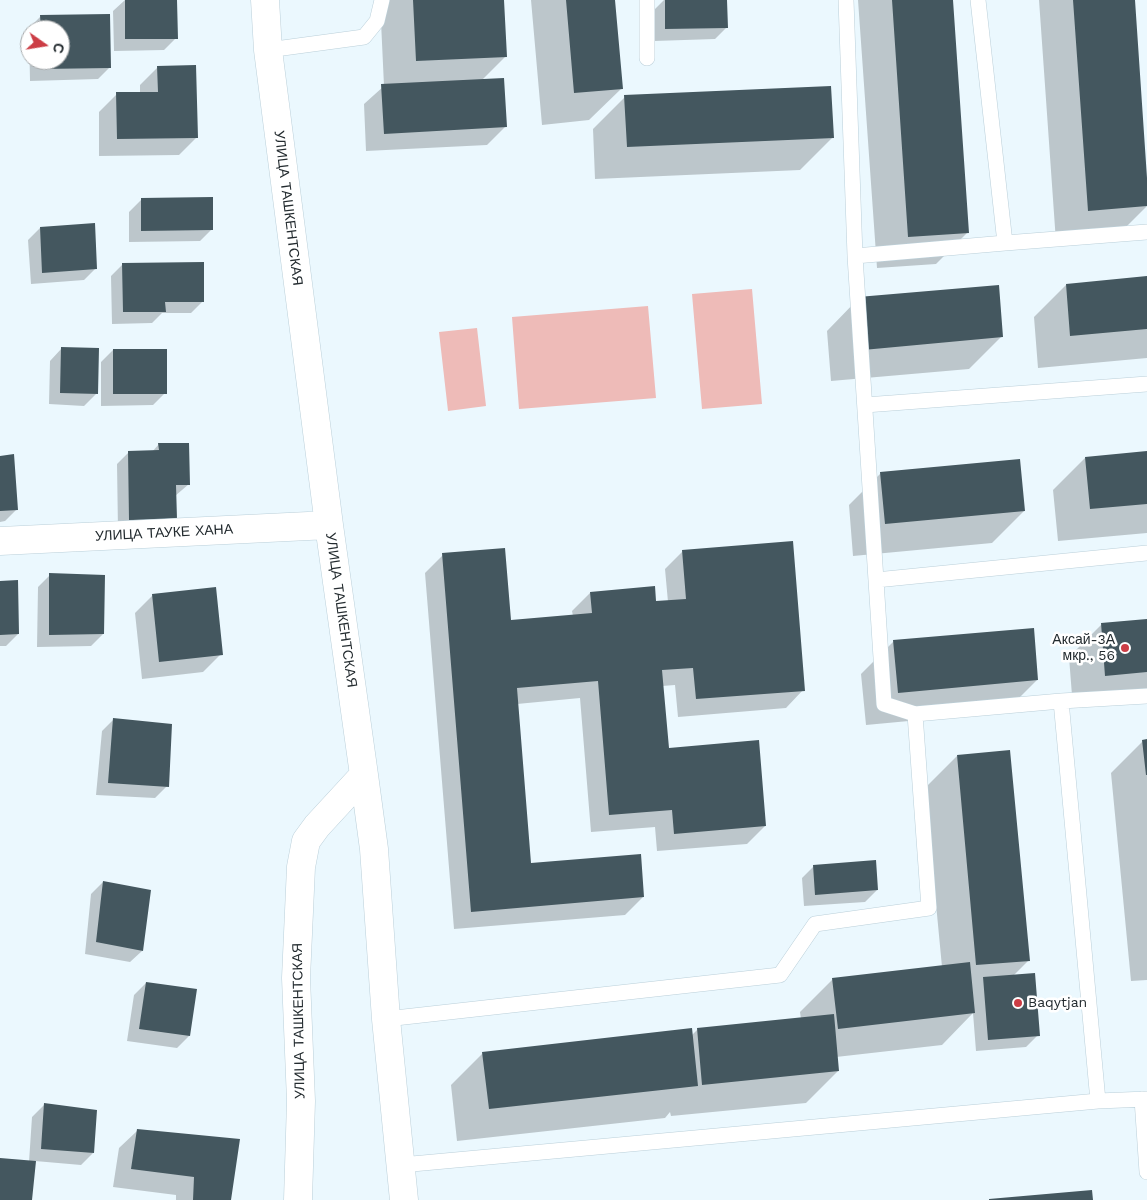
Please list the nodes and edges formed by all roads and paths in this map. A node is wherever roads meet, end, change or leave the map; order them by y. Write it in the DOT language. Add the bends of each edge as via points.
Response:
graph roads {
  1 [pos="265,0"];
  2 [pos="382,0"];
  3 [pos="647,0"];
  4 [pos="846,0"];
  5 [pos="978,0"];
  6 [pos="268,50"];
  7 [pos="647,58"];
  8 [pos="1147,232"];
  9 [pos="1005,243"];
  10 [pos="855,256"];
  11 [pos="1147,384"];
  12 [pos="864,405"];
  13 [pos="329,525"];
  14 [pos="0,541"];
  15 [pos="1147,553"];
  16 [pos="876,580"];
  17 [pos="1147,696"];
  18 [pos="1061,701"];
  19 [pos="914,714"];
  20 [pos="364,775"];
  21 [pos="386,1019"];
  22 [pos="1145,1099"];
  23 [pos="1098,1101"];
  24 [pos="401,1165"];
  25 [pos="1147,1172"];
  26 [pos="298,1200"];
  27 [pos="404,1200"];
  1 -- 6 [label="street, УЛИЦА ТАШКЕНТСКАЯ"];
  2 -- 6 [label="lane" via="377,21 364,37"];
  3 -- 7 [label="lane"];
  4 -- 10 [label="lane"];
  5 -- 9 [label="lane"];
  6 -- 13 [label="street, УЛИЦА ТАШКЕНТСКАЯ"];
  8 -- 9 [label="lane"];
  9 -- 10 [label="lane"];
  10 -- 12 [label="lane"];
  11 -- 12 [label="lane"];
  12 -- 16 [label="lane"];
  13 -- 14 [label="street, УЛИЦА ТАУКЕ ХАНА"];
  13 -- 20 [label="street, УЛИЦА ТАШКЕНТСКАЯ"];
  15 -- 16 [label="lane"];
  16 -- 19 [label="lane" via="884,704"];
  17 -- 18 [label="lane"];
  18 -- 19 [label="lane"];
  18 -- 23 [label="lane"];
  19 -- 21 [label="lane" via="929,908 815,924 780,975"];
  20 -- 21 [label="street" via="374,849"];
  20 -- 26 [label="street, УЛИЦА ТАШКЕНТСКАЯ" via="306,841 301,867 296,978 301,1101"];
  21 -- 24 [label="street"];
  22 -- 23 [label="lane"];
  22 -- 25 [label="lane"];
  23 -- 24 [label="lane"];
  24 -- 27 [label="street"];
}
